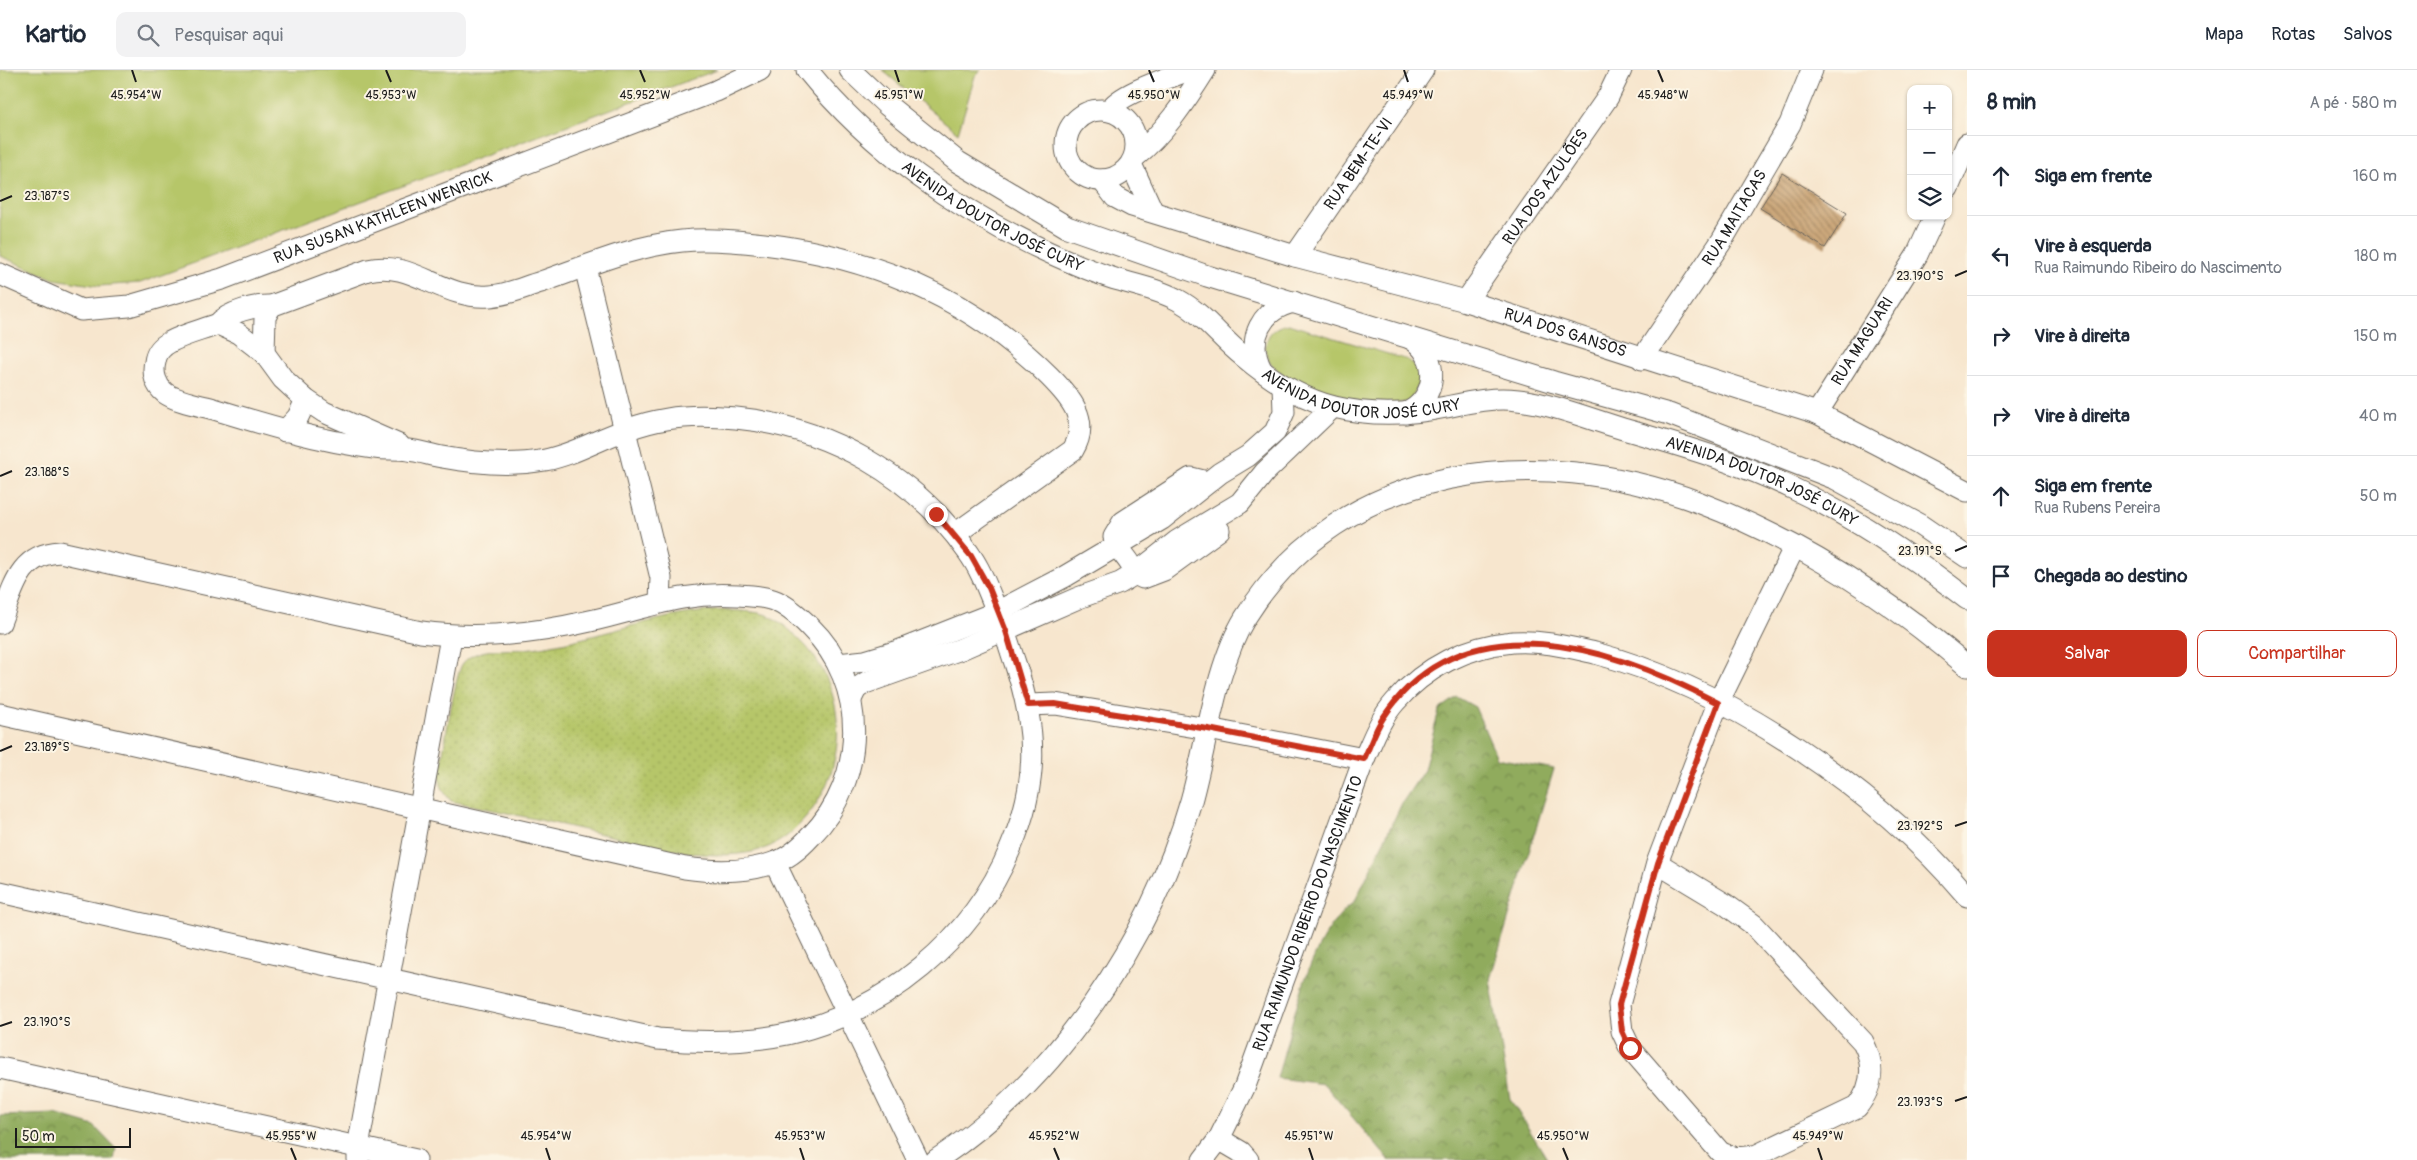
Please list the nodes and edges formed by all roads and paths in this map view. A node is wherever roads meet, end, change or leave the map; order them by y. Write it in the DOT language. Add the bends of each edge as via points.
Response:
graph roads {
  1 [pos="760,70"];
  2 [pos="807,70"];
  3 [pos="850,70"];
  4 [pos="1189,70"];
  5 [pos="1205,70"];
  6 [pos="1423,70"];
  7 [pos="1621,70"];
  8 [pos="1812,70"];
  9 [pos="1110,110"];
  10 [pos="1967,144"];
  11 [pos="1133,160"];
  12 [pos="1952,179"];
  13 [pos="1102,180"];
  14 [pos="1152,210"];
  15 [pos="1933,220"];
  16 [pos="1295,256"];
  17 [pos="585,267"];
  18 [pos="0,274"];
  19 [pos="1294,302"];
  20 [pos="1466,302"];
  21 [pos="271,306"];
  22 [pos="218,324"];
  23 [pos="1408,337"];
  24 [pos="264,354"];
  25 [pos="1642,359"];
  26 [pos="1261,369"];
  27 [pos="1283,386"];
  28 [pos="306,400"];
  29 [pos="1333,407"];
  30 [pos="1817,413"];
  31 [pos="1403,414"];
  32 [pos="625,430"];
  33 [pos="285,431"];
  34 [pos="408,450"];
  35 [pos="1207,482"];
  36 [pos="1967,490"];
  37 [pos="1231,510"];
  38 [pos="955,534"];
  39 [pos="1116,547"];
  40 [pos="1794,548"];
  41 [pos="1967,557"];
  42 [pos="1135,574"];
  43 [pos="1967,599"];
  44 [pos="660,601"];
  45 [pos="1001,621"];
  46 [pos="0,623"];
  47 [pos="451,636"];
  48 [pos="838,664"];
  49 [pos="1967,666"];
  50 [pos="851,699"];
  51 [pos="1718,703"];
  52 [pos="1028,705"];
  53 [pos="0,714"];
  54 [pos="1208,729"];
  55 [pos="1364,759"];
  56 [pos="420,809"];
  57 [pos="775,863"];
  58 [pos="1658,863"];
  59 [pos="0,892"];
  60 [pos="1967,896"];
  61 [pos="389,978"];
  62 [pos="847,1013"];
  63 [pos="0,1068"];
  64 [pos="1219,1139"];
  65 [pos="358,1154"];
  66 [pos="416,1160"];
  67 [pos="918,1160"];
  68 [pos="936,1160"];
  69 [pos="1202,1160"];
  70 [pos="1248,1160"];
  1 -- 18 [label="street, RUA SUSAN KATHLEEN WENRICK" via="716,91 231,275 128,306 81,310"];
  2 -- 26 [label="street, AVENIDA DOUTOR JOSÉ CURY" via="857,126 919,178 1046,251 1109,277 1174,298 1194,310"];
  3 -- 19 [label="street, AVENIDA DOUTOR JOSÉ CURY" via="887,105 958,162 1067,227 1207,276"];
  4 -- 9 [label="street" via="1123,99"];
  5 -- 11 [label="street" via="1173,117"];
  6 -- 16 [label="street, RUA BEM-TE-VI"];
  7 -- 20 [label="street, RUA DOS AZULÕES" via="1608,97"];
  8 -- 25 [label="street, RUA MAITACAS" via="1790,124 1721,242"];
  9 -- 11 [label="street" via="1130,123 1137,145"];
  9 -- 13 [label="street" via="1089,111 1079,117 1071,125 1065,146 1073,167 1091,179"];
  10 -- 12 [label="street"];
  11 -- 13 [label="street" via="1118,175"];
  11 -- 14 [label="street"];
  13 -- 14 [label="street, RUA DOS GANSOS" via="1115,197 1132,206"];
  14 -- 16 [label="street, RUA DOS GANSOS"];
  15 -- 30 [label="street, RUA MAGUARI" via="1917,255"];
  16 -- 20 [label="street, RUA DOS GANSOS"];
  17 -- 21 [label="street" via="515,291 489,296 453,292 399,269 376,268"];
  17 -- 32 [label="street"];
  17 -- 38 [label="street" via="617,254 683,241 784,247 851,261 918,284 940,294 1002,334 1031,358 1074,405 1080,417 1080,434 1073,450"];
  19 -- 23 [label="street, AVENIDA DOUTOR JOSÉ CURY"];
  19 -- 26 [label="street" via="1274,309 1260,324 1254,342"];
  20 -- 25 [label="street, RUA DOS GANSOS"];
  21 -- 22 [label="street" via="261,305 223,318"];
  21 -- 24 [label="street" via="266,317"];
  22 -- 24 [label="street" via="238,333"];
  22 -- 33 [label="street" via="164,345 154,367 160,387 171,396"];
  23 -- 31 [label="street" via="1428,356 1432,383 1424,399"];
  23 -- 41 [label="street, AVENIDA DOUTOR JOSÉ CURY" via="1669,414 1764,450 1836,479 1920,525"];
  24 -- 28 [label="street" via="283,379"];
  25 -- 30 [label="street, RUA DOS GANSOS"];
  26 -- 27 [label="street, AVENIDA DOUTOR JOSÉ CURY"];
  27 -- 29 [label="street, AVENIDA DOUTOR JOSÉ CURY" via="1304,398"];
  27 -- 35 [label="street" via="1284,412 1275,432 1248,456"];
  28 -- 33 [label="street" via="298,417"];
  28 -- 34 [label="street" via="337,419"];
  29 -- 31 [label="street, AVENIDA DOUTOR JOSÉ CURY" via="1366,413"];
  29 -- 37 [label="street" via="1273,463"];
  30 -- 36 [label="street, RUA DOS GANSOS"];
  31 -- 43 [label="street, AVENIDA DOUTOR JOSÉ CURY" via="1474,400 1517,399 1693,449 1792,487 1844,514 1926,566"];
  32 -- 34 [label="street" via="543,461 487,462 444,458"];
  32 -- 38 [label="street" via="669,418 696,416 749,419 801,431 850,450 888,473 917,495"];
  32 -- 44 [label="street" via="661,578"];
  33 -- 34 [label="street" via="376,449"];
  35 -- 37 [label="street" via="1210,500 1219,508"];
  35 -- 39 [label="street" via="1162,519"];
  37 -- 42 [label="street" via="1177,541"];
  38 -- 45 [label="street" via="989,588"];
  39 -- 42 [label="street" via="1130,560"];
  39 -- 45 [label="street"];
  40 -- 49 [label="street" via="1871,593"];
  40 -- 51 [label="street"];
  40 -- 54 [label="street" via="1697,502 1608,478 1550,472 1494,472 1419,484 1374,502 1331,527 1304,548 1275,578 1232,641"];
  42 -- 45 [label="street" via="1078,598"];
  44 -- 47 [label="street" via="559,628 501,635"];
  44 -- 48 [label="street" via="726,594 772,600 817,634"];
  45 -- 48 [label="street" via="865,662"];
  45 -- 50 [label="street" via="962,649 865,683"];
  45 -- 52 [label="street"];
  46 -- 47 [label="street" via="21,570 40,555 60,552"];
  47 -- 56 [label="street"];
  48 -- 50 [label="street"];
  50 -- 57 [label="street" via="854,735 844,786 828,817 816,831"];
  51 -- 55 [label="street, RUA RAIMUNDO RIBEIRO DO NASCIMENTO" via="1666,677 1611,658 1533,642 1495,645 1457,656 1407,689 1382,719"];
  51 -- 58 [label="street"];
  51 -- 60 [label="street, RUA RAIMUNDO RIBEIRO DO NASCIMENTO" via="1785,741 1848,785 1908,835"];
  52 -- 54 [label="street" via="1055,704"];
  52 -- 62 [label="street" via="1033,745 1031,785 1019,830 996,878 966,923 932,958 894,988"];
  53 -- 56 [label="street"];
  54 -- 55 [label="street"];
  54 -- 68 [label="street" via="1180,836 1152,904 1116,969 1074,1028 1028,1082 976,1130"];
  55 -- 64 [label="street, RUA RAIMUNDO RIBEIRO DO NASCIMENTO" via="1245,1086"];
  56 -- 57 [label="street" via="685,868 723,872"];
  56 -- 61 [label="street"];
  57 -- 62 [label="street"];
  58 -- 58 [label="street" via="1619,1005 1622,1031 1630,1048 1720,1152 1733,1157 1757,1155 1857,1107 1867,1092 1871,1075 1870,1058 1864,1042 1754,925"];
  59 -- 61 [label="street"];
  61 -- 62 [label="street" via="658,1039 686,1042 765,1038 809,1028"];
  61 -- 65 [label="street"];
  62 -- 67 [label="street"];
  63 -- 65 [label="street"];
  64 -- 69 [label="street, RUA RAIMUNDO RIBEIRO DO NASCIMENTO"];
  64 -- 70 [label="street"];
  65 -- 66 [label="street"];
}
